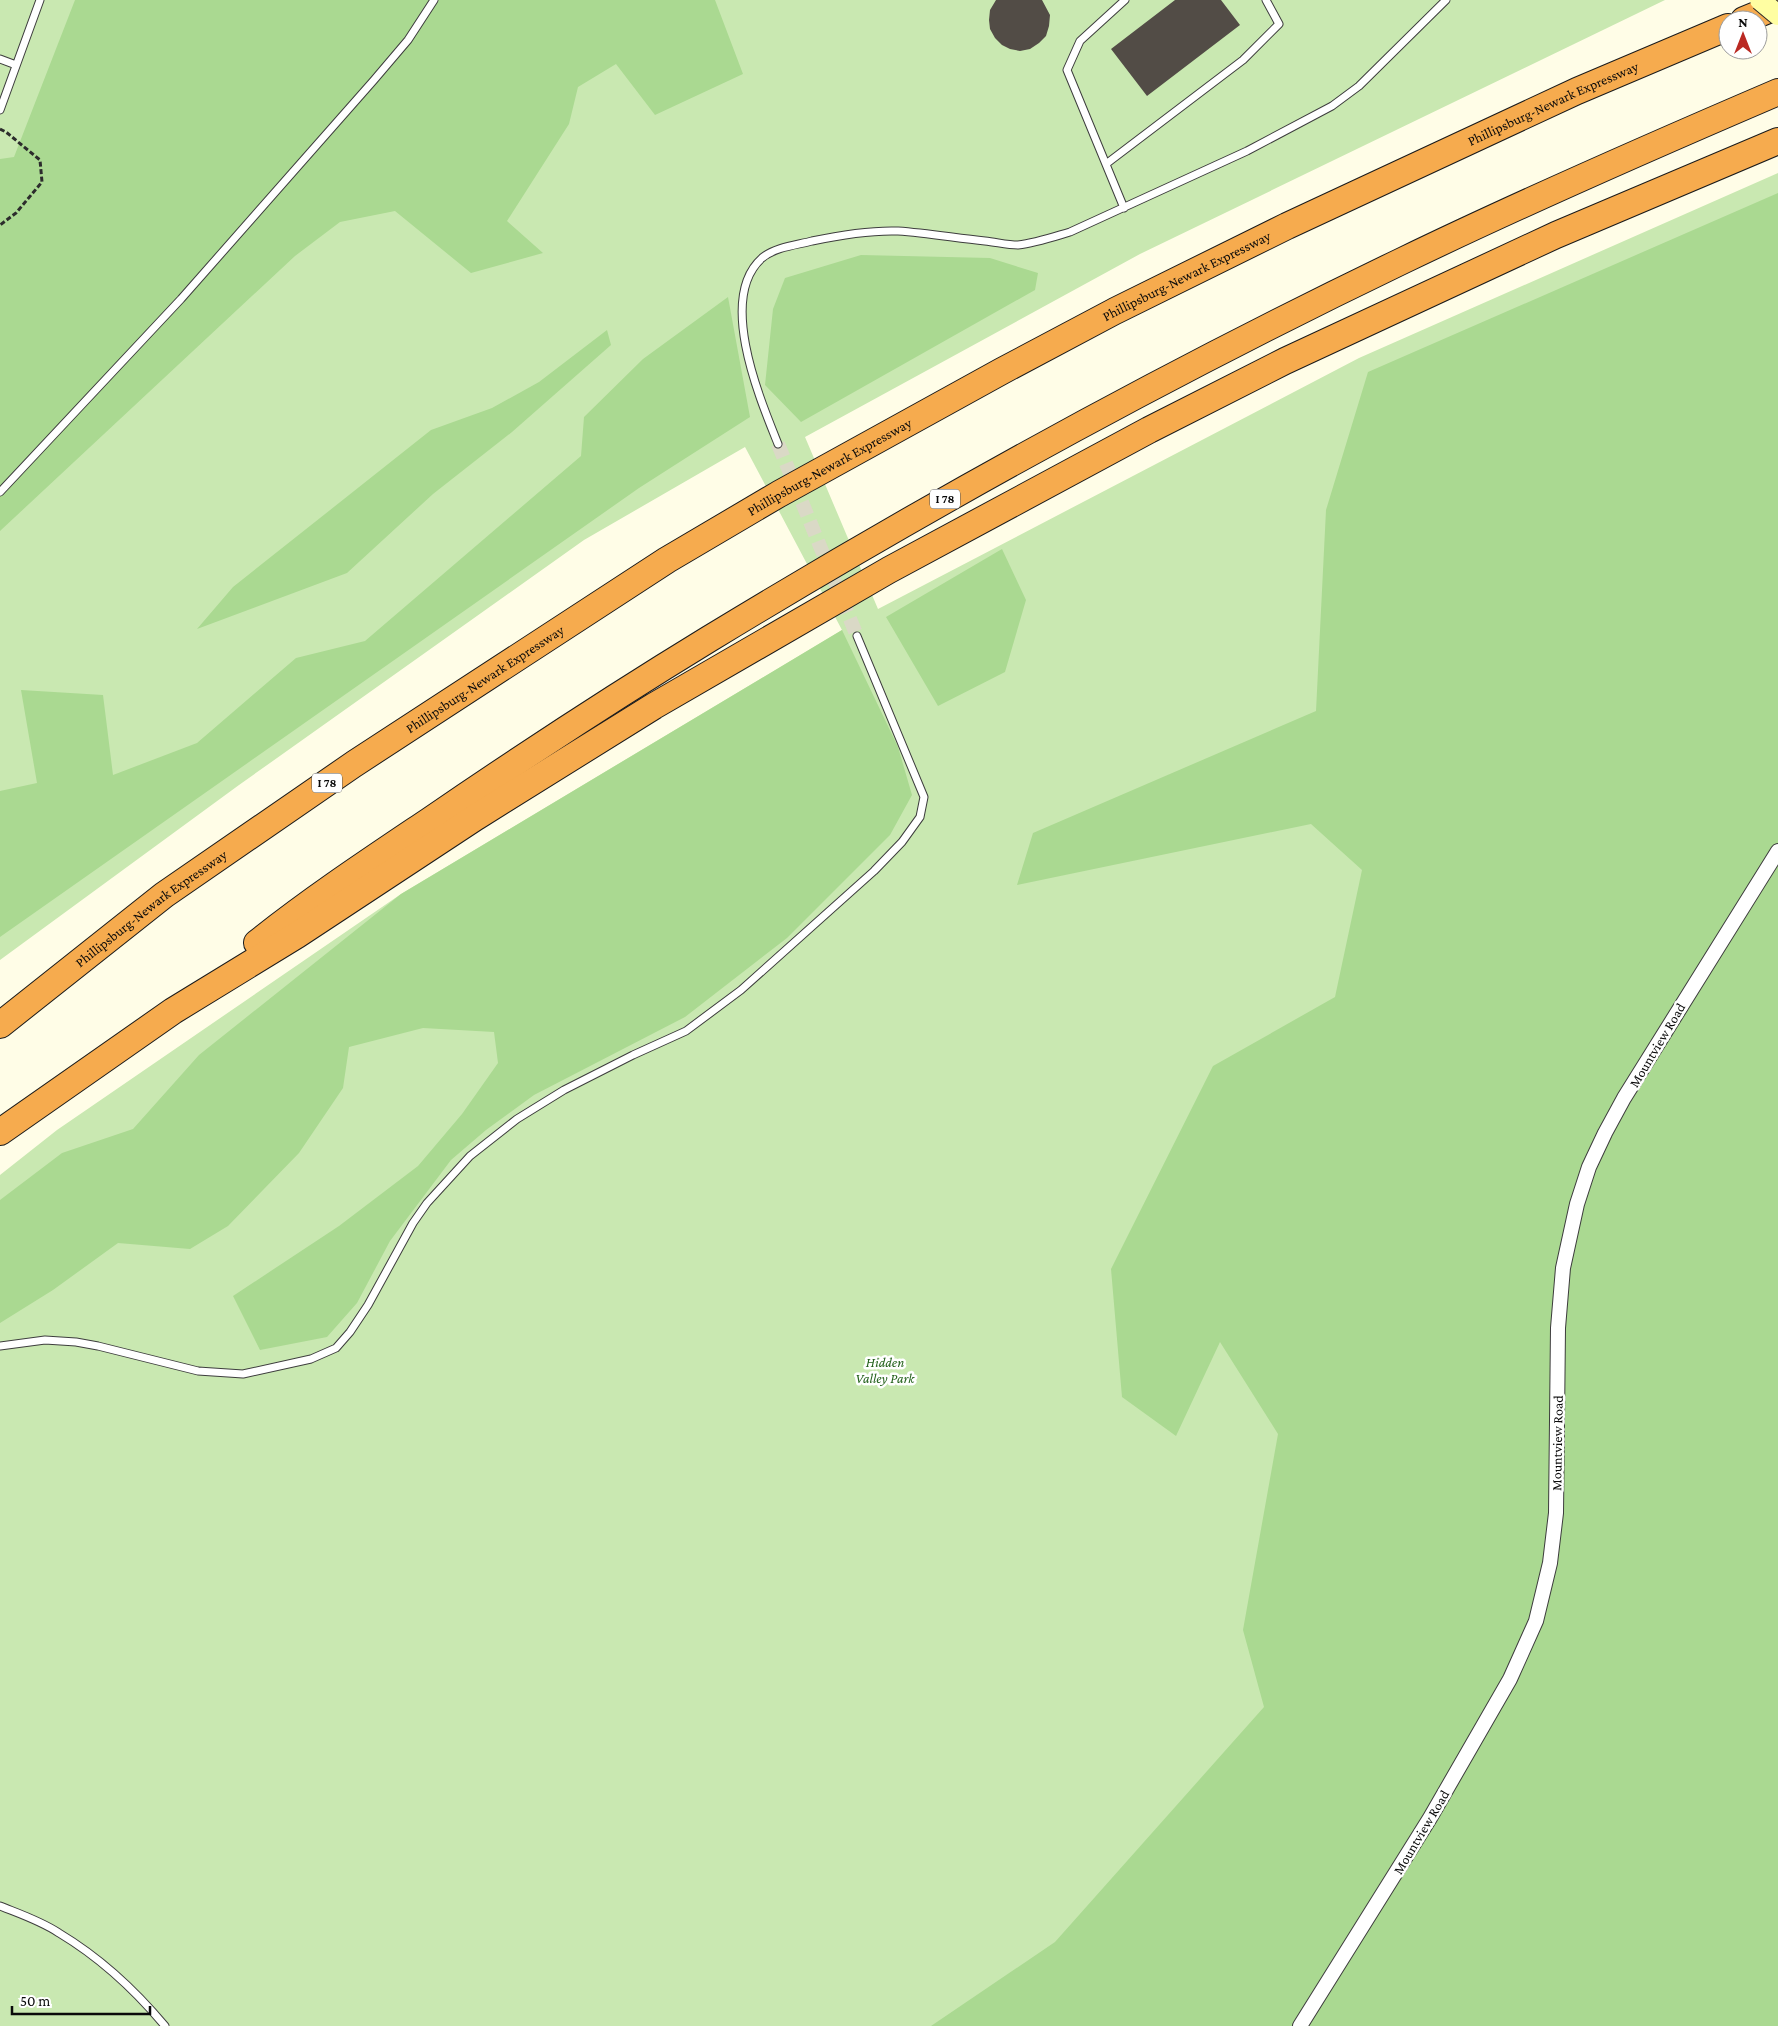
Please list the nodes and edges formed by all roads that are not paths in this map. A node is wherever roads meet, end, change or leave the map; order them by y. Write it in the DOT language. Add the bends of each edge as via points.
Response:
graph roads {
  1 [pos="40,0"];
  2 [pos="434,0"];
  3 [pos="1125,0"];
  4 [pos="1266,0"];
  5 [pos="1446,0"];
  6 [pos="1760,0"];
  7 [pos="1778,15"];
  8 [pos="1718,31"];
  9 [pos="0,59"];
  10 [pos="16,65"];
  11 [pos="1778,92"];
  12 [pos="0,110"];
  13 [pos="1778,141"];
  14 [pos="1106,164"];
  15 [pos="1124,208"];
  16 [pos="778,444"];
  17 [pos="0,492"];
  18 [pos="857,636"];
  19 [pos="1778,850"];
  20 [pos="173,1010"];
  21 [pos="0,1025"];
  22 [pos="0,1132"];
  23 [pos="0,1346"];
  24 [pos="0,1906"];
  25 [pos="165,2026"];
  26 [pos="1300,2026"];
  1 -- 10 [label="lane"];
  2 -- 17 [label="lane" via="408,40 368,88 181,298"];
  3 -- 14 [label="lane" via="1080,41 1067,70"];
  4 -- 14 [label="lane" via="1279,24 1243,60"];
  5 -- 15 [label="lane" via="1342,99 1247,151"];
  6 -- 7 [label="street, bridge"];
  8 -- 21 [label="highway, Phillipsburg-Newark Expressway / I 78" via="1568,95 1287,226 1010,366 779,494 667,560 346,769 164,895"];
  9 -- 10 [label="lane"];
  10 -- 12 [label="lane"];
  11 -- 20 [label="highway, I 78" via="1400,262 1136,396 886,533 671,662 495,776 289,917"];
  13 -- 20 [label="highway, I 78" via="1626,204 1415,300 1083,464 889,570 654,706 484,811 297,935"];
  14 -- 15 [label="lane"];
  15 -- 16 [label="lane" via="1070,232 1027,244 870,231 779,250 764,257 750,274 745,288 743,317 751,371"];
  18 -- 23 [label="lane" via="924,797 920,817 913,828 874,871 696,1025 564,1090 517,1119 470,1156 413,1222 368,1305 336,1348 311,1359 243,1374 198,1371 76,1342 36,1340"];
  19 -- 26 [label="street, Mountview Road" via="1624,1098 1589,1167 1583,1186 1563,1268 1558,1328 1556,1513 1550,1563 1536,1621 1510,1678 1430,1818"];
  20 -- 22 [label="highway, I 78"];
  24 -- 25 [label="lane" via="58,1932 92,1956 125,1983"];
}
